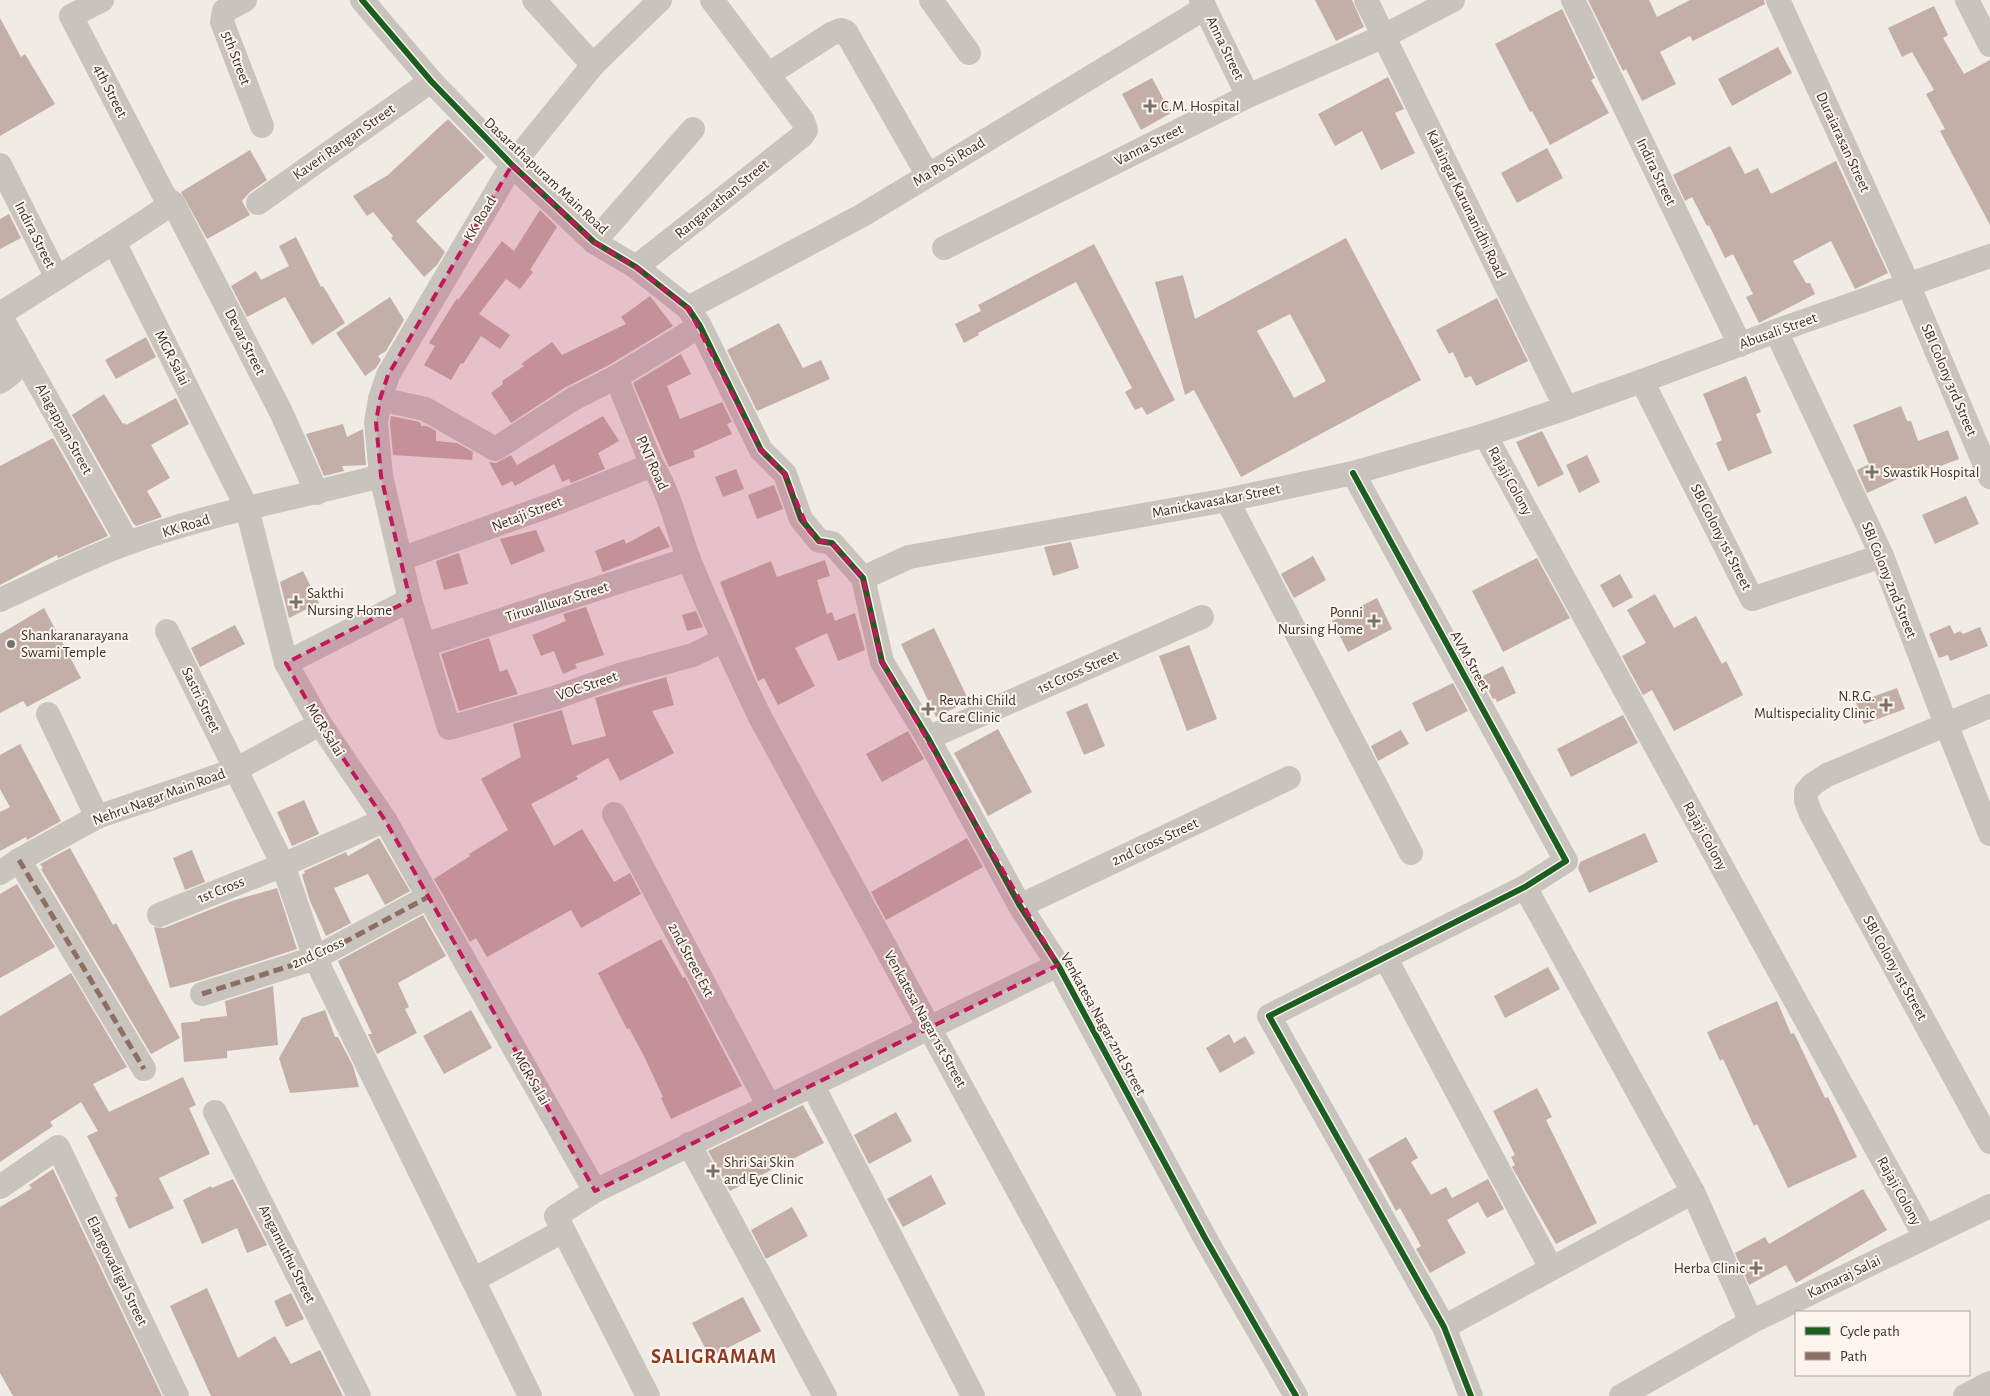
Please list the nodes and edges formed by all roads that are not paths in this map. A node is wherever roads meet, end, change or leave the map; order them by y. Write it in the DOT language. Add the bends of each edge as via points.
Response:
graph roads {
  1 [pos="102,0"];
  2 [pos="245,0"];
  3 [pos="362,0"];
  4 [pos="534,0"];
  5 [pos="660,0"];
  6 [pos="712,0"];
  7 [pos="931,0"];
  8 [pos="1366,0"];
  9 [pos="1453,0"];
  10 [pos="1573,0"];
  11 [pos="1778,0"];
  12 [pos="1967,0"];
  13 [pos="1203,4"];
  14 [pos="1384,36"];
  15 [pos="1990,45"];
  16 [pos="969,52"];
  17 [pos="593,65"];
  18 [pos="768,74"];
  19 [pos="431,81"];
  20 [pos="1248,96"];
  21 [pos="262,126"];
  22 [pos="693,129"];
  23 [pos="0,165"];
  24 [pos="512,165"];
  25 [pos="927,174"];
  26 [pos="169,200"];
  27 [pos="258,203"];
  28 [pos="114,242"];
  29 [pos="594,242"];
  30 [pos="944,248"];
  31 [pos="1990,256"];
  32 [pos="636,267"];
  33 [pos="57,278"];
  34 [pos="1908,284"];
  35 [pos="0,314"];
  36 [pos="694,317"];
  37 [pos="1776,331"];
  38 [pos="0,343"];
  39 [pos="1740,345"];
  40 [pos="616,377"];
  41 [pos="1642,381"];
  42 [pos="0,382"];
  43 [pos="380,399"];
  44 [pos="1566,408"];
  45 [pos="1485,435"];
  46 [pos="652,465"];
  47 [pos="1353,473"];
  48 [pos="381,476"];
  49 [pos="1990,476"];
  50 [pos="317,493"];
  51 [pos="1227,500"];
  52 [pos="247,508"];
  53 [pos="128,543"];
  54 [pos="1882,556"];
  55 [pos="401,559"];
  56 [pos="689,559"];
  57 [pos="863,578"];
  58 [pos="0,600"];
  59 [pos="410,600"];
  60 [pos="1202,617"];
  61 [pos="167,631"];
  62 [pos="724,640"];
  63 [pos="424,645"];
  64 [pos="286,663"];
  65 [pos="1990,706"];
  66 [pos="48,714"];
  67 [pos="320,724"];
  68 [pos="1946,724"];
  69 [pos="449,728"];
  70 [pos="928,738"];
  71 [pos="235,770"];
  72 [pos="1289,778"];
  73 [pos="614,814"];
  74 [pos="97,817"];
  75 [pos="385,820"];
  76 [pos="1990,834"];
  77 [pos="1411,854"];
  78 [pos="283,865"];
  79 [pos="10,866"];
  80 [pos="1525,887"];
  81 [pos="428,897"];
  82 [pos="1020,906"];
  83 [pos="159,915"];
  84 [pos="1385,957"];
  85 [pos="315,958"];
  86 [pos="1058,965"];
  87 [pos="202,994"];
  88 [pos="930,1028"];
  89 [pos="144,1069"];
  90 [pos="813,1086"];
  91 [pos="769,1106"];
  92 [pos="214,1112"];
  93 [pos="1990,1142"];
  94 [pos="689,1144"];
  95 [pos="0,1187"];
  96 [pos="595,1191"];
  97 [pos="1693,1192"];
  98 [pos="1990,1206"];
  99 [pos="563,1231"];
  100 [pos="1925,1237"];
  101 [pos="1552,1268"];
  102 [pos="473,1280"];
  103 [pos="1751,1322"];
  104 [pos="1444,1327"];
  105 [pos="1990,1383"];
  106 [pos="177,1396"];
  107 [pos="359,1396"];
  108 [pos="530,1396"];
  109 [pos="648,1396"];
  110 [pos="825,1396"];
  111 [pos="973,1396"];
  112 [pos="1130,1396"];
  113 [pos="1296,1396"];
  114 [pos="1471,1396"];
  115 [pos="1621,1396"];
  116 [pos="1965,1396"];
  1 -- 26 [label="street, 4th Street" via="71,16"];
  2 -- 21 [label="street, 5th Street" via="224,11 222,22"];
  3 -- 19 [label="street, Dasarathapuram Main Road"];
  4 -- 17 [label="street"];
  5 -- 17 [label="street, KK Road"];
  6 -- 18 [label="street"];
  7 -- 16 [label="street"];
  8 -- 14 [label="street, Kalaingar Karunanidhi Road"];
  9 -- 14 [label="street, Vanna Street"];
  10 -- 39 [label="street, Indira Street"];
  11 -- 34 [label="street, Duraiarasan Street"];
  12 -- 15 [label="street"];
  13 -- 20 [label="street, Anna Street"];
  13 -- 25 [label="street, Ma Po Si Road"];
  14 -- 20 [label="street, Vanna Street"];
  14 -- 44 [label="street, Kalaingar Karunanidhi Road"];
  17 -- 24 [label="street, KK Road"];
  18 -- 25 [label="street" via="831,34 841,30 846,32"];
  18 -- 32 [label="street, Ranganathan Street" via="803,121 806,130 802,136"];
  19 -- 24 [label="street, Dasarathapuram Main Road"];
  19 -- 27 [label="street, Kaveri Rangan Street"];
  20 -- 30 [label="street, Vanna Street"];
  22 -- 29 [label="street"];
  23 -- 33 [label="street, Indira Street"];
  24 -- 29 [label="street, Dasarathapuram Main Road"];
  24 -- 43 [label="street, KK Road" via="388,375"];
  25 -- 36 [label="street, Ma Po Si Road"];
  26 -- 28 [label="street"];
  26 -- 50 [label="street, Devar Street" via="281,412"];
  28 -- 33 [label="street"];
  28 -- 52 [label="street, MGR Salai"];
  29 -- 32 [label="street, Dasarathapuram Main Road"];
  31 -- 34 [label="street, Abusali Street"];
  32 -- 36 [label="street, Dasarathapuram Main Road"];
  33 -- 35 [label="street"];
  34 -- 37 [label="street, Abusali Street"];
  34 -- 49 [label="street, SBI Colony 3rd Street"];
  35 -- 53 [label="street, Alagappan Street"];
  36 -- 40 [label="street"];
  36 -- 57 [label="street, Dasarathapuram Main Road" via="761,450 785,474 801,519 819,541 832,543"];
  37 -- 39 [label="street, Abusali Street"];
  37 -- 54 [label="street, SBI Colony 2nd Street"];
  38 -- 42 [label="street" via="13,366 12,373"];
  39 -- 41 [label="street, Abusali Street"];
  40 -- 43 [label="street" via="573,399 495,449 425,409"];
  40 -- 46 [label="street, PNT Road"];
  41 -- 44 [label="street, Abusali Street"];
  41 -- 54 [label="street, SBI Colony 1st Street" via="1752,598"];
  43 -- 48 [label="street, KK Road" via="376,422"];
  44 -- 45 [label="street, Manickavasakar Street"];
  45 -- 47 [label="street, Manickavasakar Street"];
  45 -- 100 [label="street, Rajaji Colony"];
  46 -- 55 [label="street, Netaji Street" via="558,503"];
  46 -- 56 [label="street, PNT Road" via="660,478"];
  47 -- 51 [label="street, Manickavasakar Street"];
  47 -- 80 [label="street, AVM Street" via="1566,861"];
  48 -- 50 [label="street, KK Road"];
  48 -- 55 [label="street, KK Road"];
  50 -- 52 [label="street, KK Road"];
  51 -- 57 [label="street, Manickavasakar Street" via="909,557"];
  51 -- 77 [label="street"];
  52 -- 53 [label="street, KK Road"];
  52 -- 64 [label="street, MGR Salai"];
  53 -- 58 [label="street, KK Road"];
  54 -- 68 [label="street, SBI Colony 2nd Street"];
  55 -- 59 [label="street, KK Road"];
  56 -- 62 [label="street, PNT Road"];
  56 -- 63 [label="street, Tiruvalluvar Street"];
  57 -- 70 [label="street, Venkatesa Nagar 2nd Street" via="882,662"];
  59 -- 63 [label="street, KK Road"];
  59 -- 64 [label="street"];
  60 -- 70 [label="street, 1st Cross Street"];
  61 -- 71 [label="street, Sastri Street"];
  62 -- 69 [label="street, VOC Street" via="693,655"];
  62 -- 88 [label="street, Venkatesa Nagar 1st Street" via="761,719"];
  63 -- 69 [label="street, KK Road"];
  64 -- 67 [label="street, MGR Salai"];
  65 -- 68 [label="street"];
  66 -- 74 [label="street"];
  67 -- 71 [label="street, Nehru Nagar Main Road"];
  67 -- 75 [label="street, MGR Salai"];
  68 -- 76 [label="street, SBI Colony 2nd Street"];
  68 -- 93 [label="street, SBI Colony 1st Street" via="1826,775 1806,792 1806,802"];
  70 -- 82 [label="street, Venkatesa Nagar 2nd Street"];
  71 -- 74 [label="street, Nehru Nagar Main Road"];
  71 -- 78 [label="street, Sastri Street"];
  72 -- 82 [label="street, 2nd Cross Street"];
  73 -- 91 [label="street, 2nd Street Ext"];
  74 -- 79 [label="street, Nehru Nagar Main Road"];
  75 -- 78 [label="street, 1st Cross"];
  75 -- 81 [label="street, MGR Salai"];
  78 -- 83 [label="street, 1st Cross"];
  78 -- 85 [label="street, Sastri Street"];
  79 -- 89 [label="street"];
  80 -- 84 [label="street"];
  80 -- 97 [label="street"];
  81 -- 85 [label="street, 2nd Cross"];
  81 -- 96 [label="street, MGR Salai"];
  82 -- 86 [label="street, Venkatesa Nagar 2nd Street"];
  84 -- 101 [label="street"];
  84 -- 104 [label="street" via="1269,1016"];
  85 -- 87 [label="street, 2nd Cross"];
  85 -- 102 [label="street, Sastri Street"];
  86 -- 88 [label="street"];
  86 -- 113 [label="street, Venkatesa Nagar 2nd Street" via="1205,1238"];
  88 -- 90 [label="street"];
  88 -- 112 [label="street, Venkatesa Nagar 1st Street"];
  90 -- 91 [label="street"];
  90 -- 111 [label="street"];
  91 -- 94 [label="street"];
  92 -- 107 [label="street, Angamuthu Street"];
  94 -- 96 [label="street"];
  94 -- 110 [label="street"];
  95 -- 106 [label="street, Elangovadigal Street" via="58,1147"];
  96 -- 99 [label="street" via="556,1216"];
  97 -- 101 [label="street"];
  97 -- 103 [label="street"];
  98 -- 100 [label="street, Kamaraj Salai"];
  99 -- 102 [label="street"];
  99 -- 109 [label="street"];
  100 -- 103 [label="street, Kamaraj Salai"];
  101 -- 104 [label="street"];
  102 -- 108 [label="street, Sastri Street"];
  103 -- 115 [label="street, Kamaraj Salai"];
  104 -- 114 [label="street"];
  105 -- 116 [label="street"];
}
